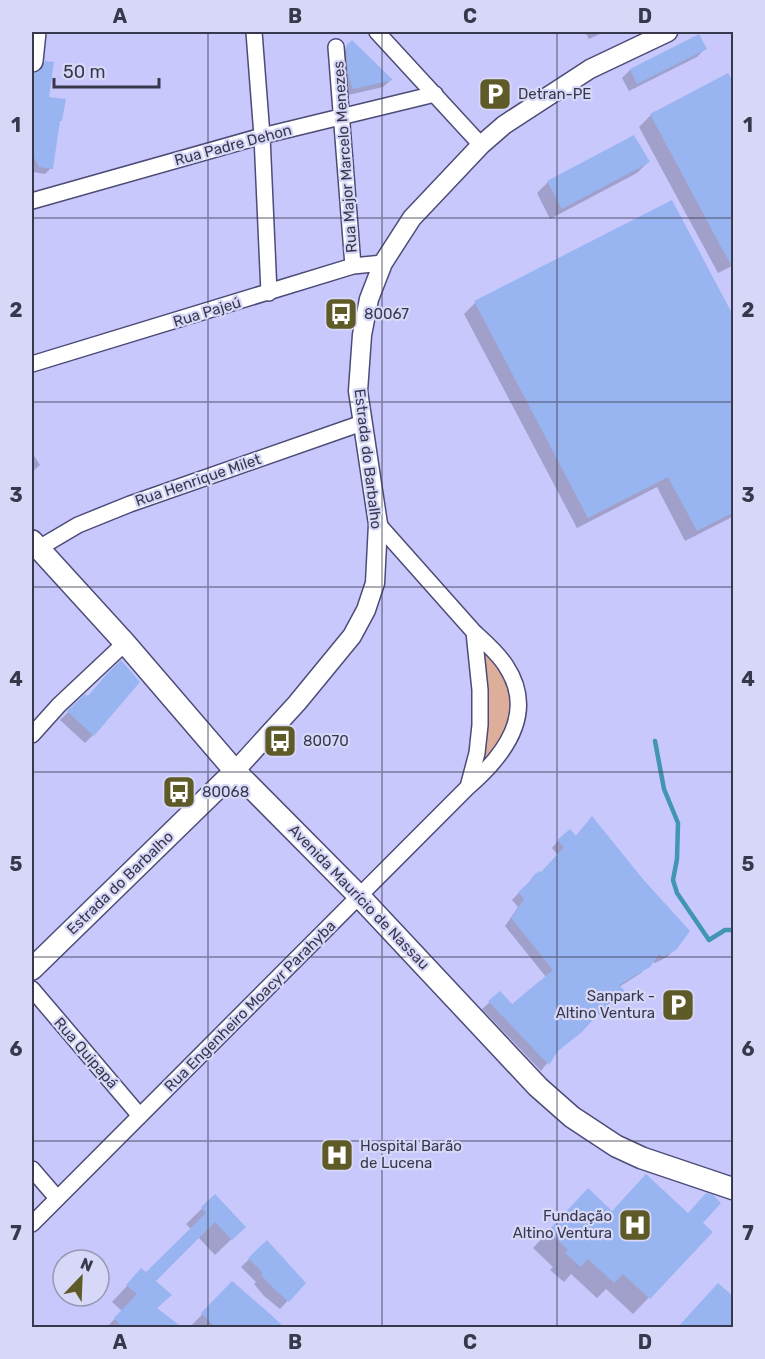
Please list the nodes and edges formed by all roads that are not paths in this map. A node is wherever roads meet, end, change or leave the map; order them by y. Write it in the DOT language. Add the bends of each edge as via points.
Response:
graph roads {
  1 [pos="37,32"];
  2 [pos="254,32"];
  3 [pos="377,32"];
  4 [pos="668,32"];
  5 [pos="336,47"];
  6 [pos="32,61"];
  7 [pos="435,94"];
  8 [pos="342,118"];
  9 [pos="262,136"];
  10 [pos="481,145"];
  11 [pos="32,201"];
  12 [pos="383,263"];
  13 [pos="353,266"];
  14 [pos="269,293"];
  15 [pos="32,364"];
  16 [pos="362,423"];
  17 [pos="378,524"];
  18 [pos="34,543"];
  19 [pos="474,632"];
  20 [pos="125,643"];
  21 [pos="32,735"];
  22 [pos="235,771"];
  23 [pos="468,787"];
  24 [pos="359,896"];
  25 [pos="32,969"];
  26 [pos="32,989"];
  27 [pos="140,1116"];
  28 [pos="32,1169"];
  29 [pos="734,1189"];
  30 [pos="57,1198"];
  31 [pos="32,1224"];
  1 -- 6 [label="main road"];
  2 -- 9 [label="street"];
  3 -- 7 [label="street"];
  4 -- 10 [label="street, Estrada do Barbalho" via="590,69 504,125"];
  5 -- 8 [label="street, Rua Major Marcelo Menezes"];
  7 -- 8 [label="street, Rua Padre Dehon"];
  7 -- 10 [label="street"];
  8 -- 9 [label="street, Rua Padre Dehon"];
  8 -- 13 [label="street, Rua Major Marcelo Menezes"];
  9 -- 11 [label="street, Rua Padre Dehon"];
  9 -- 14 [label="street"];
  10 -- 12 [label="street, Estrada do Barbalho" via="412,218"];
  12 -- 13 [label="street, Rua Pajeú"];
  12 -- 16 [label="street, Estrada do Barbalho" via="369,298 362,335 358,391"];
  13 -- 14 [label="street, Rua Pajeú"];
  14 -- 15 [label="street, Rua Pajeú"];
  16 -- 17 [label="street, Estrada do Barbalho"];
  16 -- 18 [label="street, Rua Henrique Milet" via="120,508"];
  17 -- 19 [label="street, Rua Engenheiro Moacyr Parahyba"];
  17 -- 22 [label="street, Estrada do Barbalho" via="375,583 352,636"];
  18 -- 20 [label="main road, Avenida Maurício de Nassau"];
  19 -- 23 [label="street" via="480,725"];
  19 -- 23 [label="street, Rua Engenheiro Moacyr Parahyba" via="506,666 515,683 518,702 511,738"];
  20 -- 21 [label="street"];
  20 -- 22 [label="main road, Avenida Maurício de Nassau"];
  22 -- 24 [label="main road, Avenida Maurício de Nassau"];
  22 -- 25 [label="main road, Estrada do Barbalho"];
  23 -- 24 [label="street, Rua Engenheiro Moacyr Parahyba"];
  24 -- 27 [label="street, Rua Engenheiro Moacyr Parahyba"];
  24 -- 29 [label="main road, Avenida Maurício de Nassau" via="538,1087 572,1118 642,1158"];
  26 -- 27 [label="street, Rua Quipapá"];
  27 -- 30 [label="street, Rua Engenheiro Moacyr Parahyba"];
  28 -- 30 [label="street"];
  30 -- 31 [label="street, Rua Engenheiro Moacyr Parahyba"];
}
